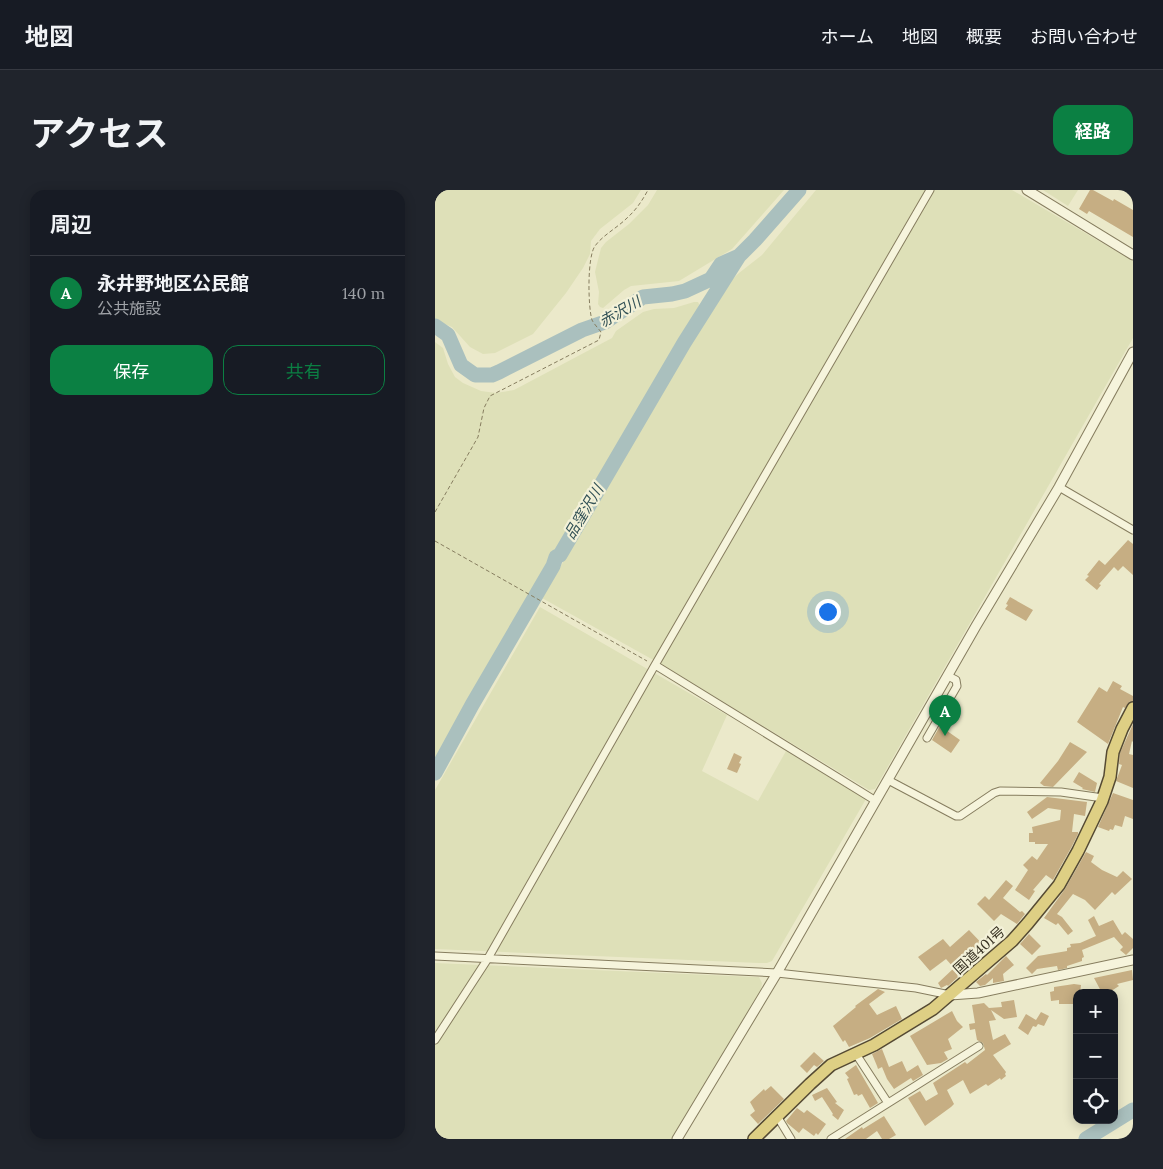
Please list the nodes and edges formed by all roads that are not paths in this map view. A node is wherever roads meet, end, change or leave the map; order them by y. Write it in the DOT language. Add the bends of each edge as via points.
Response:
graph roads {
  1 [pos="930,190"];
  2 [pos="1027,190"];
  3 [pos="1133,255"];
  4 [pos="1133,352"];
  5 [pos="1059,487"];
  6 [pos="1133,530"];
  7 [pos="655,666"];
  8 [pos="948,676"];
  9 [pos="1133,708"];
  10 [pos="927,738"];
  11 [pos="888,780"];
  12 [pos="1103,798"];
  13 [pos="876,802"];
  14 [pos="435,956"];
  15 [pos="487,960"];
  16 [pos="1133,960"];
  17 [pos="777,973"];
  18 [pos="950,995"];
  19 [pos="435,1040"];
  20 [pos="979,1046"];
  21 [pos="856,1054"];
  22 [pos="888,1103"];
  23 [pos="777,1116"];
  24 [pos="677,1139"];
  25 [pos="754,1139"];
  26 [pos="791,1139"];
  27 [pos="831,1139"];
  1 -- 7 [label="street"];
  2 -- 3 [label="street"];
  4 -- 5 [label="street"];
  5 -- 6 [label="street"];
  5 -- 8 [label="street"];
  7 -- 13 [label="street"];
  7 -- 15 [label="street"];
  8 -- 10 [label="street" via="956,680 957,686"];
  8 -- 11 [label="street"];
  9 -- 12 [label="highway, 国道401号" via="1113,752"];
  11 -- 12 [label="street" via="957,816 1001,791 1061,792"];
  11 -- 13 [label="street"];
  12 -- 18 [label="highway, 国道401号" via="1073,861 1051,896 1012,941"];
  13 -- 17 [label="street"];
  14 -- 15 [label="street"];
  15 -- 17 [label="street"];
  15 -- 19 [label="street"];
  16 -- 18 [label="street" via="979,993"];
  17 -- 18 [label="street" via="916,988"];
  17 -- 24 [label="street"];
  18 -- 21 [label="highway, 国道401号" via="933,1009"];
  20 -- 22 [label="street"];
  21 -- 22 [label="street"];
  21 -- 23 [label="highway, 国道401号" via="831,1066"];
  22 -- 27 [label="street"];
  23 -- 25 [label="highway, 国道401号"];
  23 -- 26 [label="street"];
}
